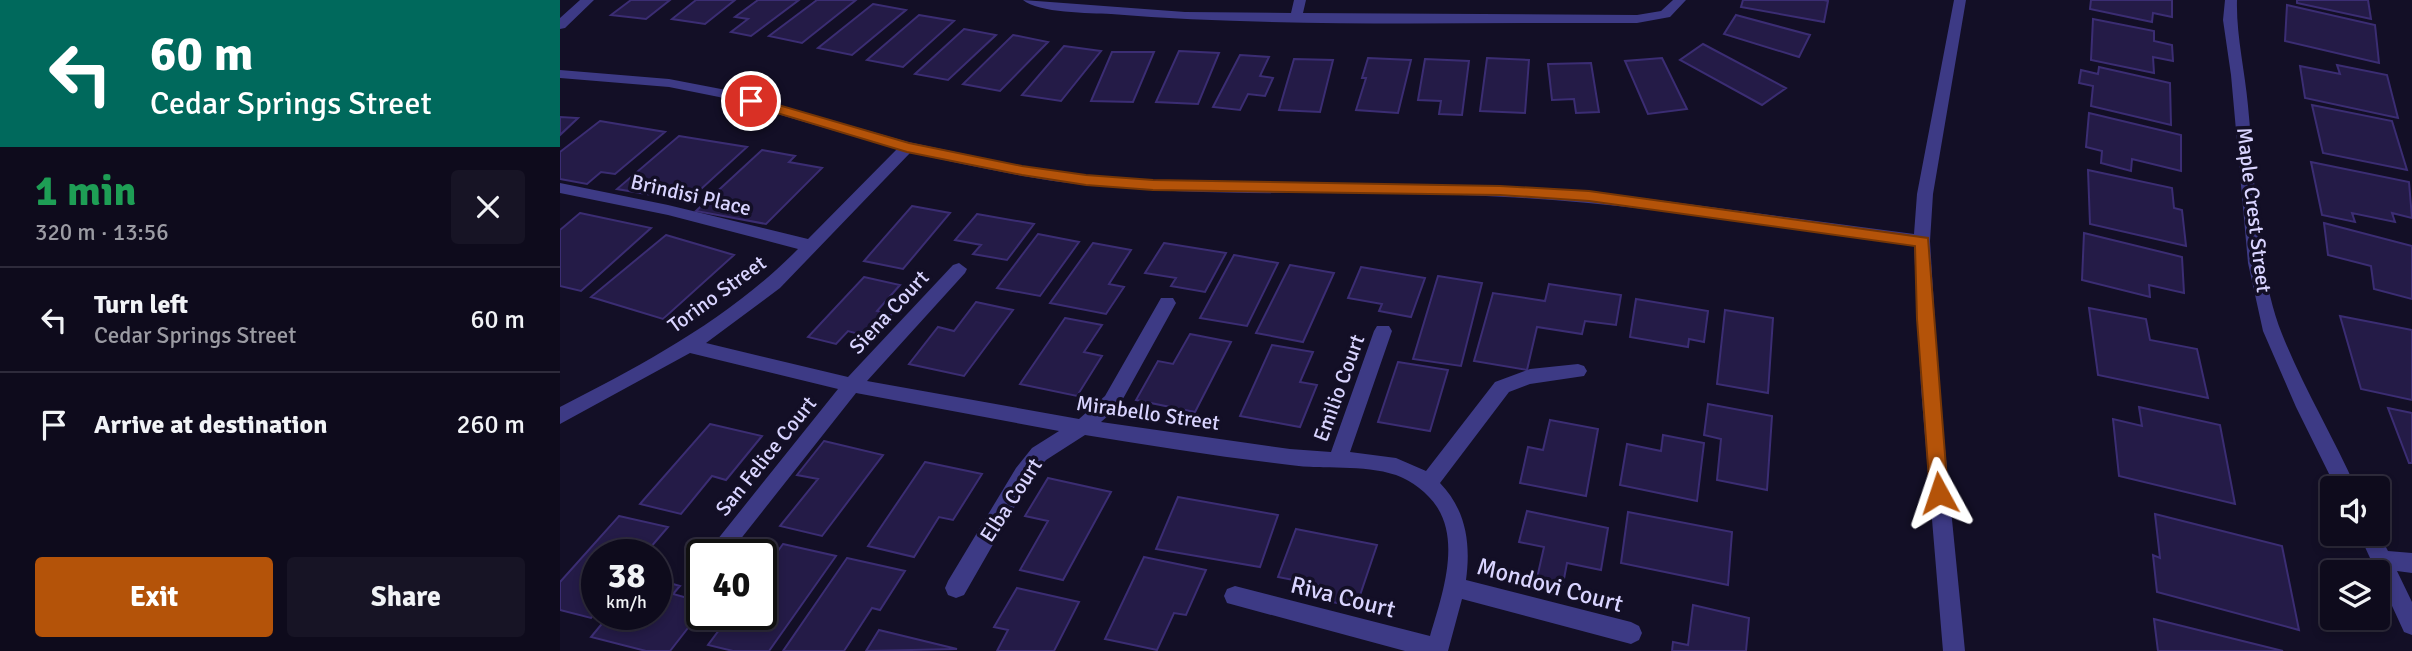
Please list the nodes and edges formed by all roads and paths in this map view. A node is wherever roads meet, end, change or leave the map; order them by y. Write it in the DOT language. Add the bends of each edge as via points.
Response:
graph roads {
  1 [pos="588,0"];
  2 [pos="1029,0"];
  3 [pos="1300,0"];
  4 [pos="1680,0"];
  5 [pos="1960,0"];
  6 [pos="2231,0"];
  7 [pos="1296,17"];
  8 [pos="560,25"];
  9 [pos="560,74"];
  10 [pos="907,147"];
  11 [pos="560,188"];
  12 [pos="1922,241"];
  13 [pos="811,246"];
  14 [pos="959,269"];
  15 [pos="1167,303"];
  16 [pos="1383,331"];
  17 [pos="686,345"];
  18 [pos="1577,371"];
  19 [pos="852,385"];
  20 [pos="560,416"];
  21 [pos="1082,427"];
  22 [pos="1337,461"];
  23 [pos="2340,476"];
  24 [pos="1428,484"];
  25 [pos="728,539"];
  26 [pos="2375,546"];
  27 [pos="2382,559"];
  28 [pos="2412,563"];
  29 [pos="1456,587"];
  30 [pos="956,588"];
  31 [pos="1235,596"];
  32 [pos="2412,625"];
  33 [pos="1631,634"];
  34 [pos="1437,650"];
  35 [pos="1954,651"];
  1 -- 8 [label="street"];
  2 -- 7 [label="street" via="1122,13"];
  3 -- 7 [label="street"];
  4 -- 7 [label="street" via="1665,14 1637,19"];
  5 -- 12 [label="street" via="1937,121"];
  6 -- 23 [label="street, Maple Crest Street" via="2233,55 2259,277 2272,331"];
  9 -- 10 [label="street" via="668,83 721,93"];
  10 -- 12 [label="street" via="1086,180 1589,196"];
  10 -- 13 [label="street, Torino Street"];
  11 -- 13 [label="street, Brindisi Place"];
  12 -- 35 [label="street" via="1928,374"];
  13 -- 17 [label="street, Torino Street" via="754,301"];
  14 -- 19 [label="street, Siena Court"];
  15 -- 21 [label="street, Elba Court" via="1112,401"];
  16 -- 22 [label="street, Emilio Court"];
  17 -- 19 [label="street, Mirabello Street"];
  17 -- 20 [label="street, Torino Street"];
  18 -- 24 [label="street" via="1536,373 1502,387"];
  19 -- 21 [label="street, Mirabello Street"];
  19 -- 25 [label="street, San Felice Court"];
  21 -- 22 [label="street, Mirabello Street"];
  21 -- 30 [label="street, Elba Court" via="1038,454"];
  22 -- 24 [label="street, Mirabello Street" via="1375,462 1409,471"];
  24 -- 29 [label="street, Mirabello Street" via="1451,515 1460,549"];
  26 -- 27 [label="street"];
  27 -- 28 [label="street"];
  27 -- 32 [label="street"];
  29 -- 33 [label="street, Mondovi Court"];
  29 -- 34 [label="street, Mirabello Street"];
  31 -- 34 [label="street, Riva Court"];
}
